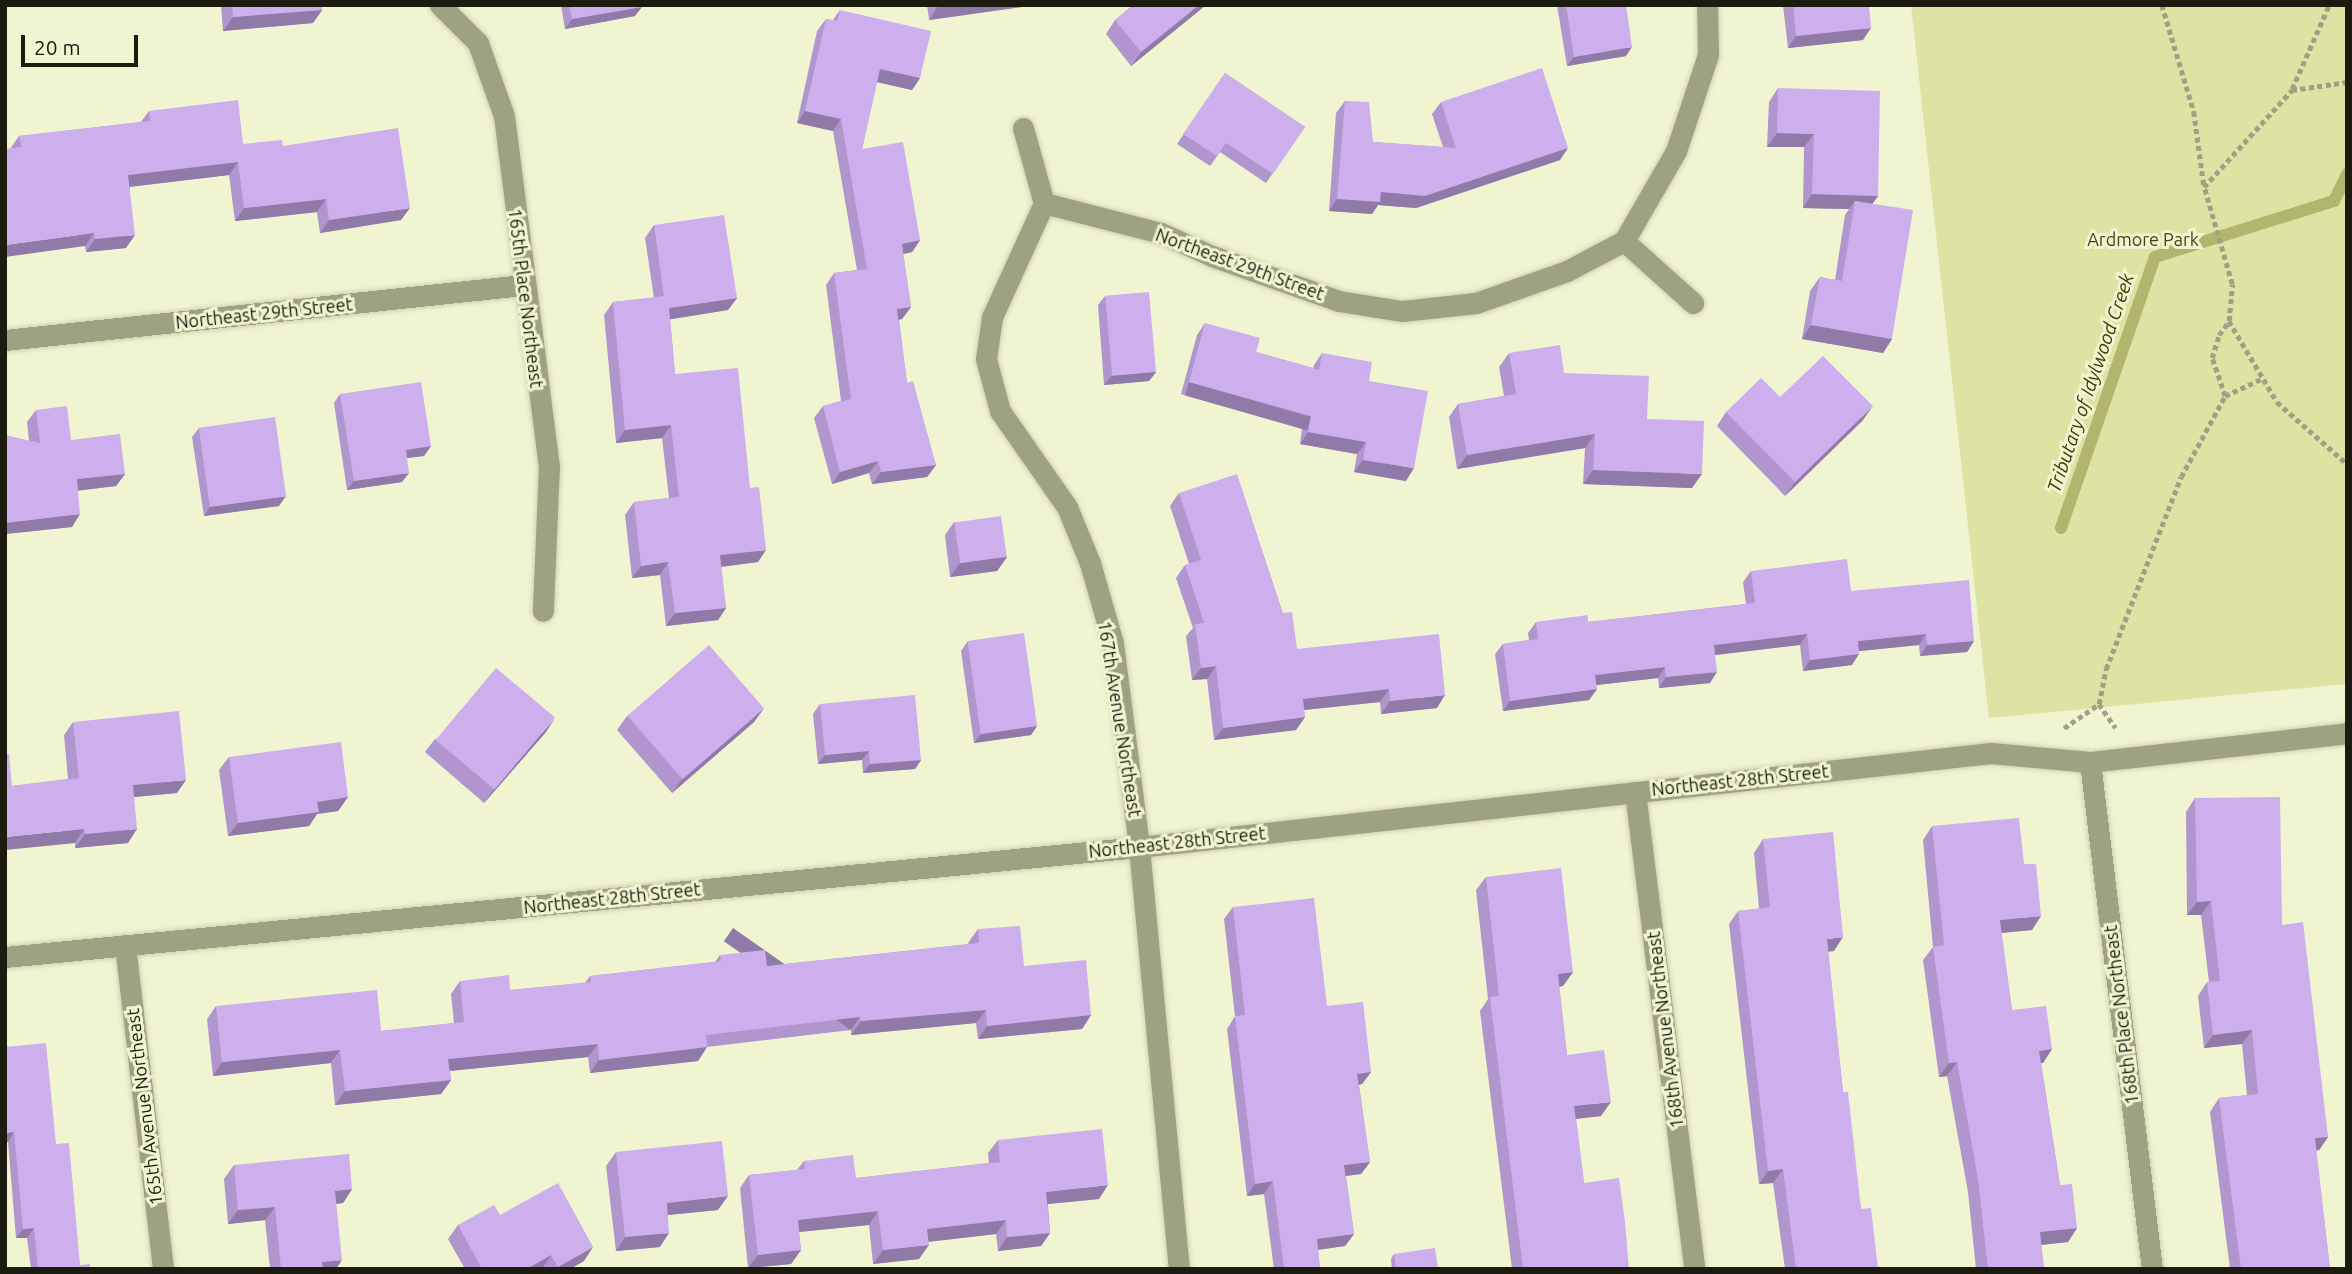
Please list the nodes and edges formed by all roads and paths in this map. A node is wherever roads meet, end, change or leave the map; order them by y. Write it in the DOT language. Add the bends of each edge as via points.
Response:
graph roads {
  1 [pos="440,5"];
  2 [pos="1707,5"];
  3 [pos="2162,5"];
  4 [pos="2329,5"];
  5 [pos="2347,82"];
  6 [pos="2292,90"];
  7 [pos="1023,128"];
  8 [pos="2204,187"];
  9 [pos="1044,203"];
  10 [pos="1624,241"];
  11 [pos="523,285"];
  12 [pos="1693,303"];
  13 [pos="2230,321"];
  14 [pos="5,341"];
  15 [pos="2261,379"];
  16 [pos="2225,396"];
  17 [pos="2347,464"];
  18 [pos="543,611"];
  19 [pos="2099,704"];
  20 [pos="2058,732"];
  21 [pos="2347,733"];
  22 [pos="2121,735"];
  23 [pos="2090,762"];
  24 [pos="1635,792"];
  25 [pos="1139,847"];
  26 [pos="125,945"];
  27 [pos="5,957"];
  28 [pos="163,1269"];
  29 [pos="1180,1269"];
  30 [pos="1693,1269"];
  31 [pos="2152,1269"];
  1 -- 11 [label="street, 165th Place Northeast" via="478,43 504,116"];
  2 -- 10 [label="street" via="1708,55 1676,151"];
  3 -- 8 [label="path" via="2194,112"];
  4 -- 6 [label="path"];
  5 -- 6 [label="path"];
  6 -- 8 [label="path"];
  7 -- 9 [label="street"];
  8 -- 13 [label="path" via="2232,284"];
  9 -- 10 [label="street, Northeast 29th Street" via="1161,233 1339,301 1402,311 1476,303 1567,271"];
  9 -- 25 [label="street, 167th Avenue Northeast" via="992,317 986,359 1000,411 1066,507 1090,563 1113,643"];
  10 -- 12 [label="street"];
  11 -- 14 [label="street, Northeast 29th Street"];
  11 -- 18 [label="street, 165th Place Northeast" via="549,465"];
  13 -- 15 [label="path"];
  13 -- 16 [label="path" via="2219,335 2212,358"];
  15 -- 16 [label="path"];
  15 -- 17 [label="path" via="2277,402"];
  16 -- 19 [label="path" via="2181,477 2106,669"];
  19 -- 20 [label="path"];
  19 -- 22 [label="path"];
  21 -- 23 [label="street, Northeast 28th Street"];
  23 -- 24 [label="street, Northeast 28th Street" via="1991,753"];
  23 -- 31 [label="street, 168th Place Northeast"];
  24 -- 25 [label="street, Northeast 28th Street"];
  24 -- 30 [label="street, 168th Avenue Northeast"];
  25 -- 26 [label="street, Northeast 28th Street"];
  25 -- 29 [label="street, 167th Avenue Northeast"];
  26 -- 27 [label="street, Northeast 28th Street"];
  26 -- 28 [label="street, 165th Avenue Northeast"];
}
